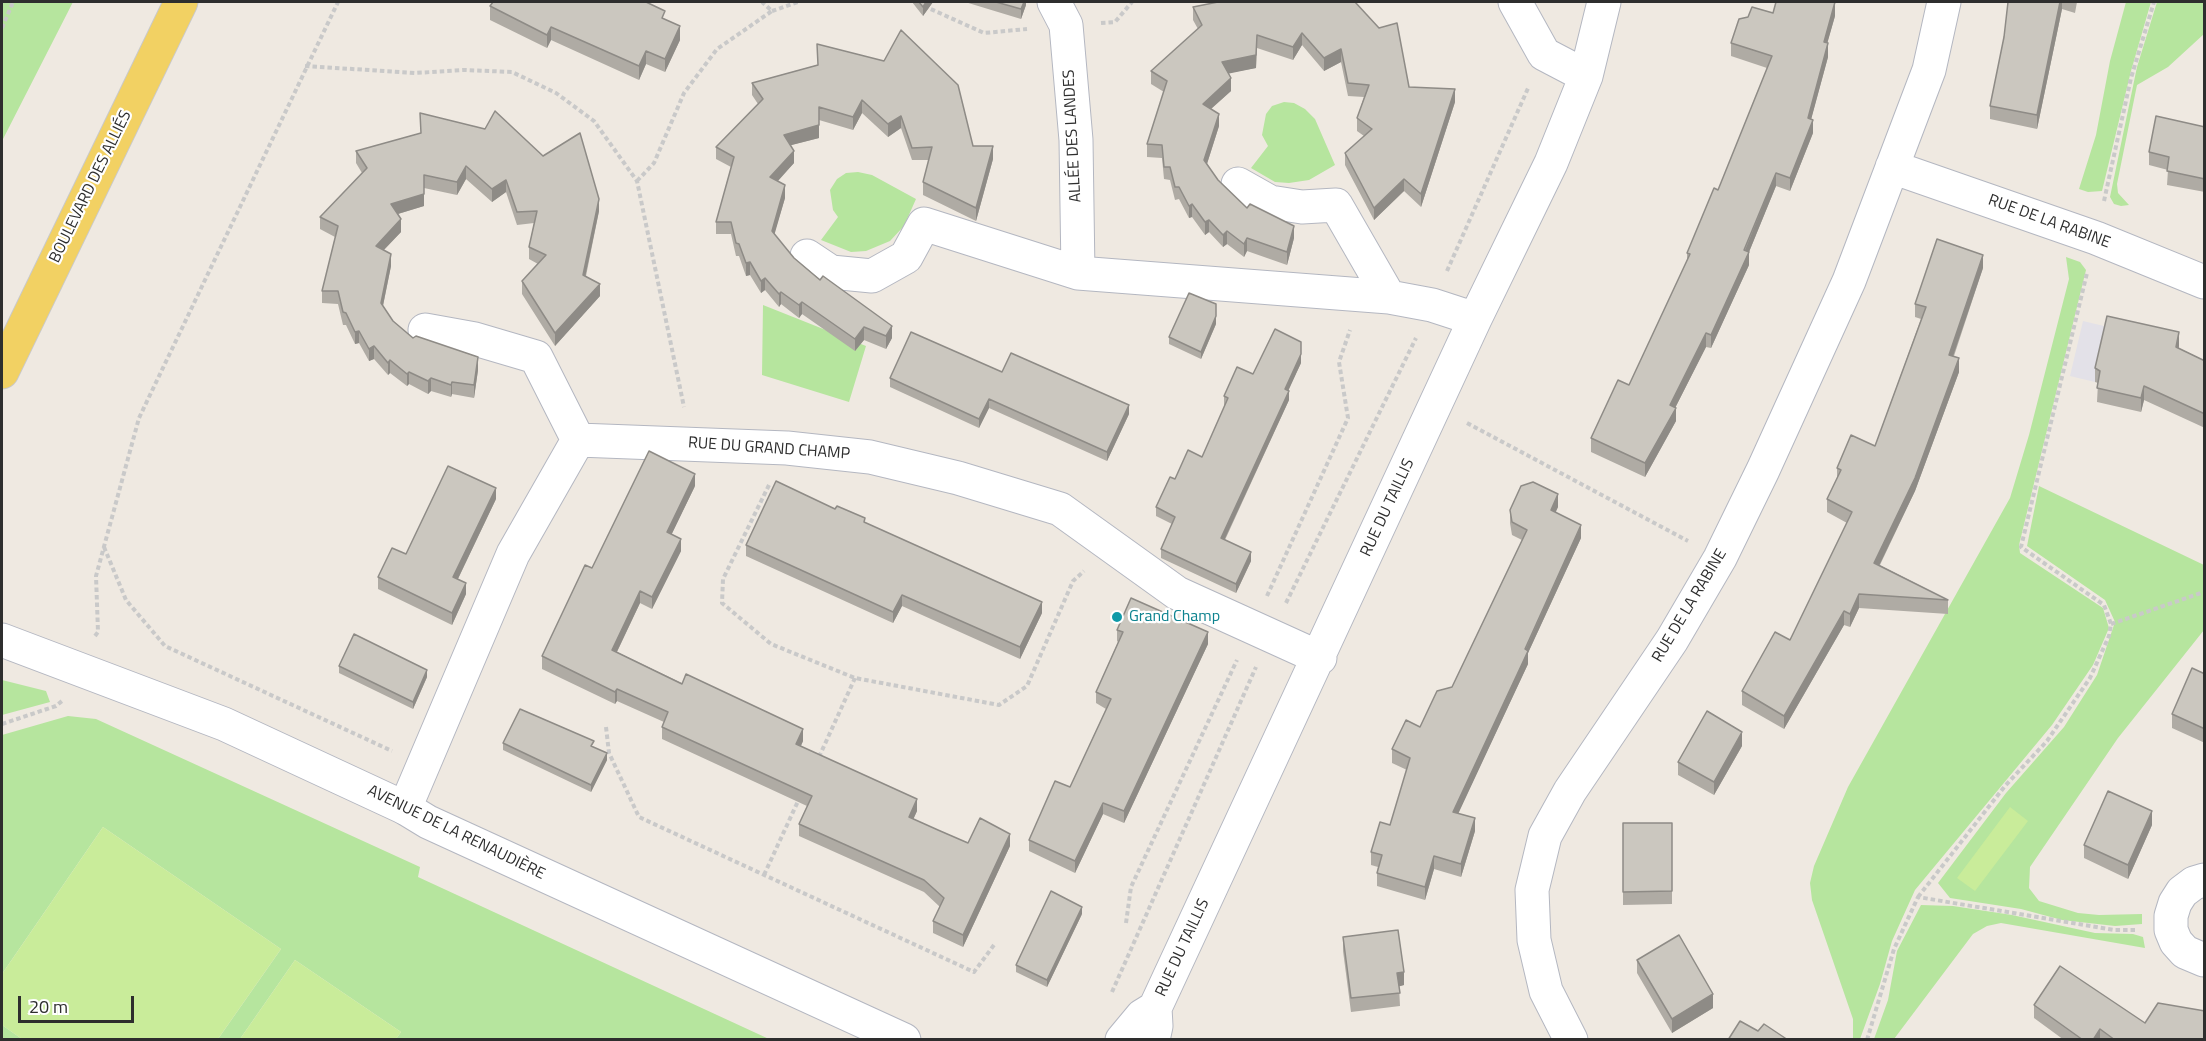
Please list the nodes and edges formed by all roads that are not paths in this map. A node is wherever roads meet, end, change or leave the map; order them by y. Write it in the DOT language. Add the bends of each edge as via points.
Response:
graph roads {
  1 [pos="181,2"];
  2 [pos="1515,2"];
  3 [pos="1604,2"];
  4 [pos="1944,2"];
  5 [pos="1060,13"];
  6 [pos="1586,76"];
  7 [pos="1892,167"];
  8 [pos="1238,184"];
  9 [pos="807,256"];
  10 [pos="1078,273"];
  11 [pos="2205,282"];
  12 [pos="1389,297"];
  13 [pos="1475,319"];
  14 [pos="425,330"];
  15 [pos="2,372"];
  16 [pos="578,440"];
  17 [pos="2,640"];
  18 [pos="1320,658"];
  19 [pos="405,808"];
  20 [pos="2205,880"];
  21 [pos="2205,960"];
  22 [pos="1154,1024"];
  23 [pos="904,1040"];
  24 [pos="1122,1040"];
  25 [pos="1571,1040"];
  1 -- 15 [label="main road, BOULEVARD DES ALLIÉS"];
  2 -- 6 [label="street" via="1544,54"];
  3 -- 6 [label="street, RUE DU TAILLIS"];
  4 -- 7 [label="street, RUE DE LA RABINE" via="1929,70"];
  5 -- 10 [label="street, ALLÉE DES LANDES" via="1076,140"];
  6 -- 13 [label="street, RUE DU TAILLIS" via="1551,163"];
  7 -- 11 [label="street, RUE DE LA RABINE" via="2096,238"];
  7 -- 25 [label="street, RUE DE LA RABINE" via="1849,281 1720,558 1672,640 1570,790 1545,836 1532,890 1534,940 1546,990"];
  8 -- 12 [label="street" via="1270,202 1302,207 1336,205"];
  9 -- 10 [label="street" via="831,272 872,276 906,257 924,224"];
  10 -- 12 [label="street"];
  12 -- 13 [label="street"];
  13 -- 18 [label="street, RUE DU TAILLIS"];
  14 -- 16 [label="street" via="475,339 536,357"];
  16 -- 18 [label="street, RUE DU GRAND CHAMP" via="787,448 870,457 958,478 1060,509 1177,593"];
  16 -- 19 [label="street" via="513,554"];
  17 -- 19 [label="street, AVENUE DE LA RENAUDIÈRE" via="224,724"];
  18 -- 22 [label="street, RUE DU TAILLIS"];
  19 -- 23 [label="street, AVENUE DE LA RENAUDIÈRE"];
  20 -- 21 [label="street" via="2182,891 2171,916 2176,942 2185,952"];
  22 -- 24 [label="street, RUE DU TAILLIS" via="1142,1016"];
}
